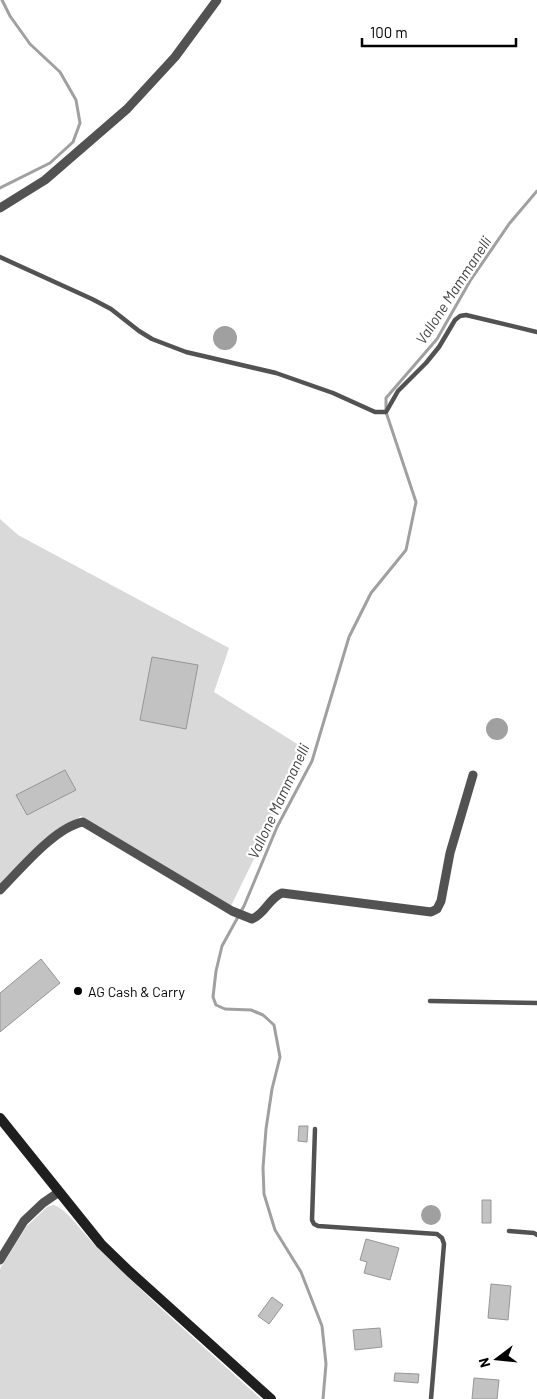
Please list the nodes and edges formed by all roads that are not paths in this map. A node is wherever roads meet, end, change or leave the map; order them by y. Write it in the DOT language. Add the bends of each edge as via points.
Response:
graph roads {
  1 [pos="217,0"];
  2 [pos="0,208"];
  3 [pos="0,257"];
  4 [pos="537,332"];
  5 [pos="473,775"];
  6 [pos="0,890"];
  7 [pos="430,1001"];
  8 [pos="537,1003"];
  9 [pos="0,1118"];
  10 [pos="315,1129"];
  11 [pos="59,1192"];
  12 [pos="509,1231"];
  13 [pos="537,1235"];
  14 [pos="0,1260"];
  15 [pos="271,1399"];
  16 [pos="431,1399"];
  1 -- 2 [label="street" via="175,57 127,109 45,180"];
  3 -- 4 [label="lane" via="92,298 152,339 186,352 276,373 375,412 386,412 398,391 426,363 460,316"];
  5 -- 6 [label="street" via="450,853 441,901 431,912 282,892 252,919 232,911 83,822 74,823 53,837"];
  7 -- 8 [label="lane"];
  9 -- 11 [label="main road"];
  10 -- 16 [label="lane" via="314,1224 437,1234 442,1238"];
  11 -- 14 [label="street" via="24,1221"];
  11 -- 15 [label="main road" via="123,1265"];
  12 -- 13 [label="lane"];
}
